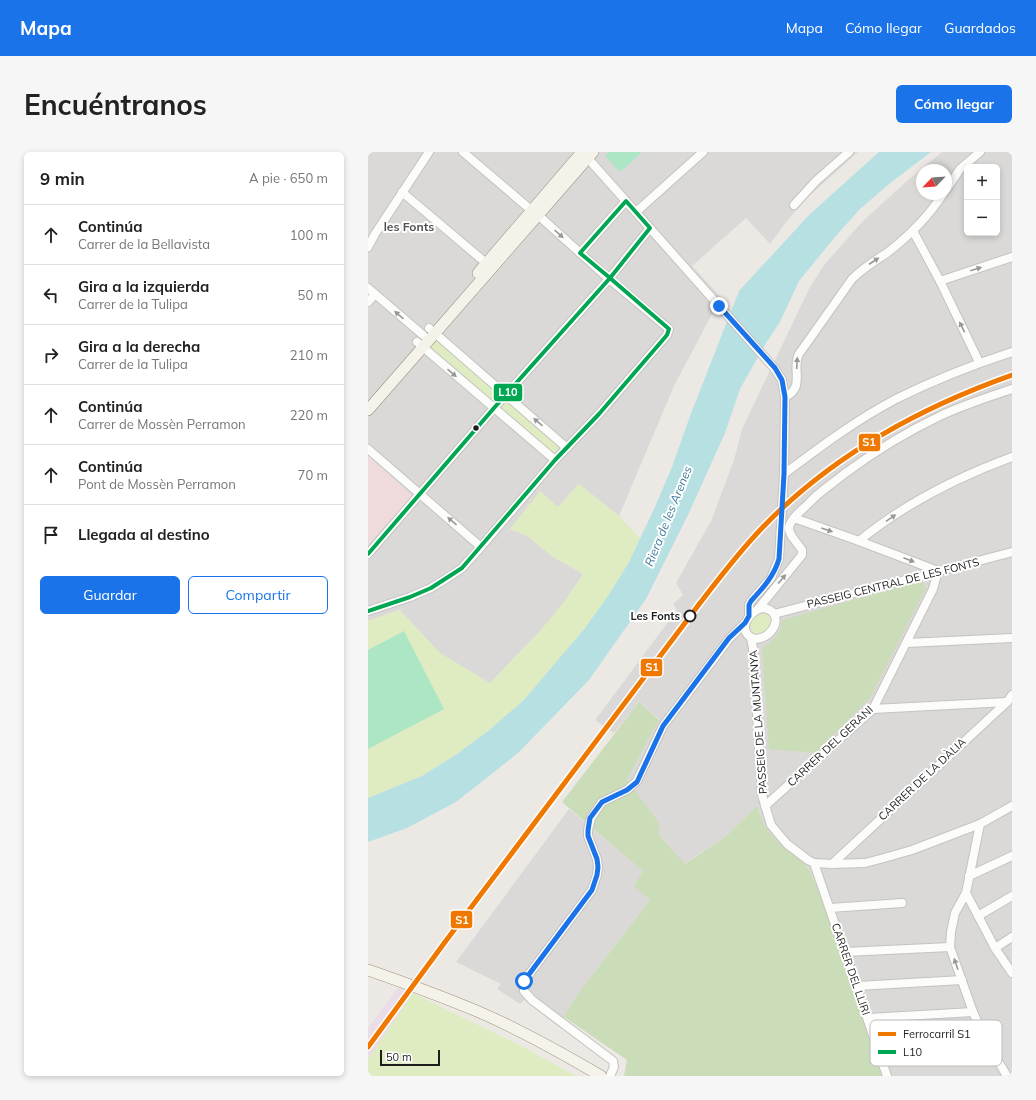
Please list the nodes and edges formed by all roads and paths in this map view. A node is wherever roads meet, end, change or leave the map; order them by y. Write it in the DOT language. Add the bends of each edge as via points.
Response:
graph roads {
  1 [pos="429,152"];
  2 [pos="463,152"];
  3 [pos="703,152"];
  4 [pos="849,152"];
  5 [pos="980,152"];
  6 [pos="586,154"];
  7 [pos="952,181"];
  8 [pos="402,192"];
  9 [pos="939,200"];
  10 [pos="626,201"];
  11 [pos="794,205"];
  12 [pos="636,212"];
  13 [pos="534,213"];
  14 [pos="650,228"];
  15 [pos="913,231"];
  16 [pos="368,247"];
  17 [pos="580,253"];
  18 [pos="1012,257"];
  19 [pos="486,263"];
  20 [pos="609,279"];
  21 [pos="940,281"];
  22 [pos="368,288"];
  23 [pos="375,294"];
  24 [pos="368,302"];
  25 [pos="426,337"];
  26 [pos="1012,352"];
  27 [pos="979,362"];
  28 [pos="1012,389"];
  29 [pos="506,395"];
  30 [pos="785,397"];
  31 [pos="368,399"];
  32 [pos="494,408"];
  33 [pos="368,410"];
  34 [pos="567,448"];
  35 [pos="368,449"];
  36 [pos="1012,457"];
  37 [pos="555,460"];
  38 [pos="784,474"];
  39 [pos="420,494"];
  40 [pos="794,518"];
  41 [pos="860,541"];
  42 [pos="481,547"];
  43 [pos="1012,552"];
  44 [pos="368,554"];
  45 [pos="938,571"];
  46 [pos="758,609"];
  47 [pos="368,611"];
  48 [pos="774,614"];
  49 [pos="747,620"];
  50 [pos="751,638"];
  51 [pos="1012,638"];
  52 [pos="907,643"];
  53 [pos="1012,695"];
  54 [pos="1009,702"];
  55 [pos="873,709"];
  56 [pos="765,806"];
  57 [pos="1012,806"];
  58 [pos="980,824"];
  59 [pos="1012,856"];
  60 [pos="814,863"];
  61 [pos="832,864"];
  62 [pos="969,876"];
  63 [pos="966,893"];
  64 [pos="1012,896"];
  65 [pos="902,903"];
  66 [pos="830,908"];
  67 [pos="978,916"];
  68 [pos="1012,937"];
  69 [pos="950,947"];
  70 [pos="995,948"];
  71 [pos="845,952"];
  72 [pos="368,970"];
  73 [pos="1012,973"];
  74 [pos="962,980"];
  75 [pos="857,986"];
  76 [pos="973,1012"];
  77 [pos="868,1018"];
  78 [pos="977,1020"];
  79 [pos="870,1024"];
  80 [pos="884,1066"];
  81 [pos="1001,1066"];
  82 [pos="601,1076"];
  83 [pos="610,1076"];
  84 [pos="887,1076"];
  85 [pos="1007,1076"];
  1 -- 8 [label="street"];
  2 -- 13 [label="street"];
  3 -- 12 [label="street"];
  4 -- 11 [label="street" via="816,181"];
  5 -- 7 [label="street" via="960,169"];
  6 -- 10 [label="street"];
  6 -- 13 [label="main road"];
  8 -- 16 [label="street"];
  8 -- 19 [label="street"];
  9 -- 15 [label="street"];
  10 -- 12 [label="street"];
  10 -- 17 [label="street"];
  12 -- 14 [label="street"];
  13 -- 17 [label="street, one-way"];
  13 -- 19 [label="main road"];
  13 -- 25 [label="main road"];
  14 -- 20 [label="street"];
  14 -- 30 [label="street" via="775,368 782,380"];
  15 -- 21 [label="street"];
  30 -- 15 [label="street, one-way" via="793,392 796,386 797,357 852,279"];
  17 -- 20 [label="street"];
  21 -- 18 [label="street, one-way"];
  19 -- 25 [label="main road"];
  20 -- 29 [label="street"];
  20 -- 34 [label="street" via="669,329 667,335"];
  27 -- 21 [label="street, one-way"];
  22 -- 23 [label="street"];
  23 -- 24 [label="street"];
  25 -- 23 [label="street, one-way"];
  25 -- 29 [label="street"];
  25 -- 31 [label="main road"];
  25 -- 32 [label="street, one-way"];
  25 -- 33 [label="main road"];
  26 -- 27 [label="street"];
  27 -- 38 [label="street" via="895,399 852,425"];
  28 -- 40 [label="street" via="941,415 901,436 817,495"];
  29 -- 32 [label="street"];
  34 -- 29 [label="street, one-way"];
  30 -- 38 [label="street"];
  32 -- 37 [label="street"];
  32 -- 39 [label="street"];
  34 -- 37 [label="street"];
  35 -- 39 [label="street"];
  41 -- 36 [label="street, one-way" via="920,500 959,479"];
  37 -- 42 [label="street"];
  38 -- 49 [label="street" via="779,559 771,578 751,601"];
  42 -- 39 [label="street, one-way"];
  39 -- 44 [label="street"];
  40 -- 41 [label="street, one-way"];
  46 -- 40 [label="street, one-way" via="802,556 802,550 790,532 789,526"];
  41 -- 45 [label="street, one-way"];
  42 -- 47 [label="street" via="462,568 440,583"];
  43 -- 45 [label="street, PASSEIG CENTRAL DE LES FONTS"];
  45 -- 48 [label="street, PASSEIG CENTRAL DE LES FONTS"];
  45 -- 52 [label="street, CARRER DEL GERANI" via="933,590"];
  46 -- 48 [label="street" via="769,609"];
  46 -- 49 [label="street"];
  48 -- 50 [label="street" via="775,625 769,635 762,639"];
  49 -- 50 [label="street" via="746,631"];
  49 -- 83 [label="street" via="729,638 663,726 637,782 602,802 590,818 590,843 598,867 596,881 592,890 524,981 523,986 532,1000 612,1061 614,1067"];
  50 -- 56 [label="street, PASSEIG DE LA MUNTANYA" via="754,648 762,795"];
  51 -- 52 [label="street"];
  52 -- 55 [label="street, CARRER DEL GERANI"];
  53 -- 54 [label="street, CARRER DE LA DÀLIA"];
  54 -- 55 [label="street"];
  54 -- 61 [label="street, CARRER DE LA DÀLIA"];
  55 -- 56 [label="street, CARRER DEL GERANI"];
  56 -- 60 [label="street, PASSEIG DE LA MUNTANYA" via="771,825 778,836"];
  57 -- 58 [label="street"];
  58 -- 61 [label="street" via="884,858 865,863"];
  58 -- 62 [label="street"];
  59 -- 62 [label="street"];
  60 -- 61 [label="street"];
  60 -- 66 [label="street, CARRER DEL LLIRI"];
  62 -- 63 [label="street"];
  63 -- 67 [label="street"];
  63 -- 69 [label="street" via="954,913"];
  64 -- 67 [label="street"];
  65 -- 66 [label="street"];
  66 -- 71 [label="street, CARRER DEL LLIRI"];
  67 -- 70 [label="street"];
  68 -- 70 [label="street"];
  69 -- 71 [label="street"];
  74 -- 69 [label="street, one-way"];
  70 -- 73 [label="street"];
  71 -- 75 [label="street, CARRER DEL LLIRI"];
  72 -- 82 [label="main road" via="480,1013"];
  74 -- 75 [label="street"];
  74 -- 76 [label="street"];
  75 -- 77 [label="street, CARRER DEL LLIRI"];
  76 -- 77 [label="street"];
  76 -- 78 [label="street"];
  77 -- 79 [label="street, CARRER DEL LLIRI"];
  80 -- 84 [label="street, CARRER DEL LLIRI"];
  81 -- 85 [label="street"];
}
